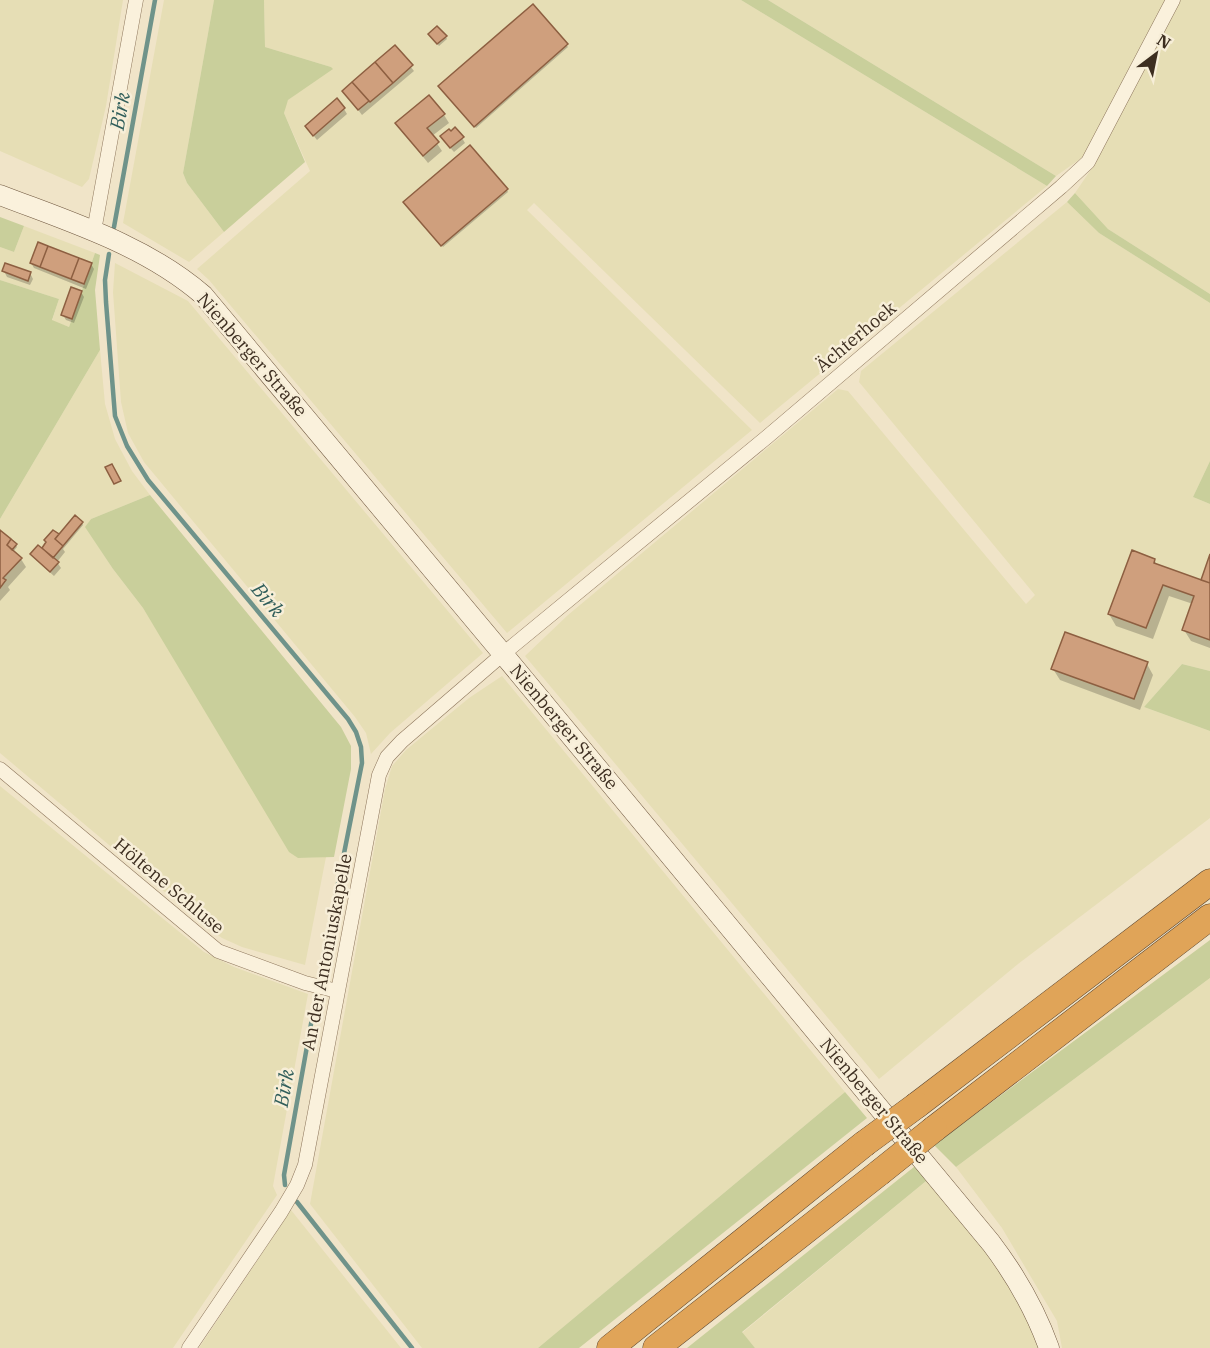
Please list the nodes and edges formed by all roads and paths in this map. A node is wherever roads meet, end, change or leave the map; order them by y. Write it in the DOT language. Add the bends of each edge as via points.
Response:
graph roads {
  1 [pos="136,0"];
  2 [pos="1173,0"];
  3 [pos="0,195"];
  4 [pos="94,231"];
  5 [pos="504,654"];
  6 [pos="0,769"];
  7 [pos="1210,882"];
  8 [pos="1210,917"];
  9 [pos="333,990"];
  10 [pos="189,1348"];
  11 [pos="610,1348"];
  12 [pos="656,1348"];
  13 [pos="1049,1348"];
  1 -- 4 [label="street"];
  2 -- 5 [label="street, Ächterhoek" via="1088,162 767,437"];
  3 -- 4 [label="street, Nienberger Straße"];
  4 -- 5 [label="street, Nienberger Straße" via="150,258 203,295"];
  5 -- 9 [label="street, An der Antoniuskapelle" via="387,757 379,775"];
  5 -- 13 [label="street, Nienberger Straße" via="992,1243 1022,1288"];
  6 -- 9 [label="street, Höltene Schluse" via="218,951"];
  7 -- 11 [label="highway, bridge" via="864,1144"];
  8 -- 12 [label="highway, bridge"];
  9 -- 10 [label="street, An der Antoniuskapelle" via="308,1149 297,1185"];
}
